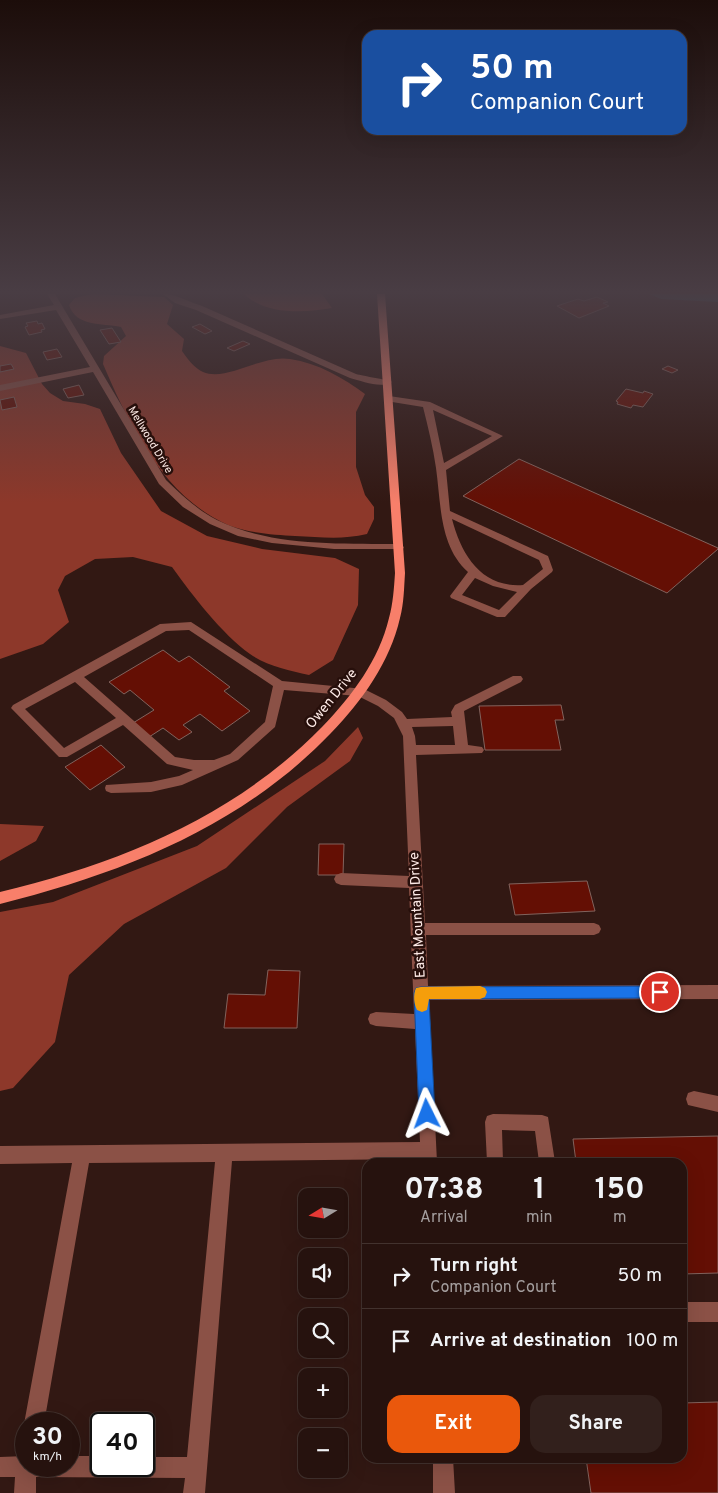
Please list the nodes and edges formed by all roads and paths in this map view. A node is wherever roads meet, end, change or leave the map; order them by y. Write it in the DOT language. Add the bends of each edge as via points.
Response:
graph roads {
  1 [pos="91,364"];
  2 [pos="325,364"];
  3 [pos="387,364"];
  4 [pos="94,369"];
  5 [pos="388,382"];
  6 [pos="0,388"];
  7 [pos="389,400"];
  8 [pos="427,404"];
  9 [pos="441,468"];
  10 [pos="447,513"];
  11 [pos="399,547"];
  12 [pos="475,571"];
  13 [pos="527,587"];
  14 [pos="76,676"];
  15 [pos="517,679"];
  16 [pos="279,685"];
  17 [pos="360,692"];
  18 [pos="124,718"];
  19 [pos="458,722"];
  20 [pos="404,723"];
  21 [pos="409,750"];
  22 [pos="462,750"];
  23 [pos="478,750"];
  24 [pos="215,765"];
  25 [pos="111,788"];
  26 [pos="341,879"];
  27 [pos="416,882"];
  28 [pos="0,898"];
  29 [pos="418,929"];
  30 [pos="594,929"];
  31 [pos="718,992"];
  32 [pos="421,993"];
  33 [pos="376,1019"];
  34 [pos="423,1022"];
  35 [pos="694,1099"];
  36 [pos="718,1104"];
  37 [pos="224,1153"];
  38 [pos="82,1155"];
  39 [pos="0,1156"];
  40 [pos="429,1156"];
  41 [pos="496,1158"];
  42 [pos="546,1158"];
  43 [pos="687,1312"];
  44 [pos="718,1312"];
  45 [pos="36,1412"];
  46 [pos="443,1463"];
  47 [pos="15,1467"];
  48 [pos="80,1467"];
  49 [pos="0,1468"];
  50 [pos="196,1468"];
  51 [pos="26,1477"];
  52 [pos="25,1493"];
  53 [pos="194,1493"];
  54 [pos="444,1493"];
  1 -- 4 [label="street, Mellwood Drive"];
  2 -- 5 [label="street" via="353,376"];
  3 -- 5 [label="main road, Owen Drive"];
  4 -- 6 [label="street"];
  4 -- 11 [label="street, Mellwood Drive" via="162,482 185,505 210,521 229,530 270,540"];
  5 -- 7 [label="main road, Owen Drive"];
  7 -- 8 [label="street"];
  7 -- 11 [label="main road, Owen Drive"];
  8 -- 9 [label="street"];
  8 -- 9 [label="street" via="499,436"];
  9 -- 10 [label="street" via="441,488"];
  10 -- 12 [label="street" via="454,543 464,562"];
  10 -- 13 [label="street" via="544,558 548,570"];
  11 -- 17 [label="main road, Owen Drive" via="395,619 376,666"];
  12 -- 13 [label="street" via="486,580 510,588"];
  12 -- 13 [label="street" via="455,596 501,615"];
  14 -- 16 [label="street" via="164,627 191,626"];
  14 -- 18 [label="street"];
  14 -- 18 [label="street" via="17,708 63,754"];
  15 -- 19 [label="street" via="461,706 456,712"];
  16 -- 17 [label="street"];
  16 -- 24 [label="street" via="271,724 234,757"];
  17 -- 20 [label="street" via="382,703"];
  17 -- 28 [label="main road, Owen Drive" via="325,733 286,770 212,818 121,862"];
  18 -- 24 [label="street" via="171,761"];
  19 -- 20 [label="street"];
  19 -- 22 [label="street"];
  20 -- 21 [label="street, East Mountain Drive" via="409,736"];
  21 -- 22 [label="street"];
  21 -- 27 [label="street, East Mountain Drive"];
  22 -- 23 [label="street"];
  24 -- 25 [label="street" via="182,780 151,788"];
  26 -- 27 [label="street"];
  27 -- 29 [label="street, East Mountain Drive"];
  29 -- 30 [label="street"];
  29 -- 32 [label="street, East Mountain Drive"];
  31 -- 32 [label="street"];
  32 -- 34 [label="street, East Mountain Drive"];
  33 -- 34 [label="street"];
  34 -- 40 [label="street, East Mountain Drive"];
  35 -- 36 [label="street"];
  37 -- 38 [label="street"];
  37 -- 40 [label="street"];
  37 -- 50 [label="street"];
  38 -- 39 [label="street"];
  38 -- 45 [label="street"];
  41 -- 42 [label="street" via="493,1122 542,1123"];
  43 -- 44 [label="street"];
  46 -- 54 [label="street"];
  47 -- 49 [label="street"];
  48 -- 50 [label="street"];
  50 -- 53 [label="street"];
  51 -- 52 [label="street"];
}
